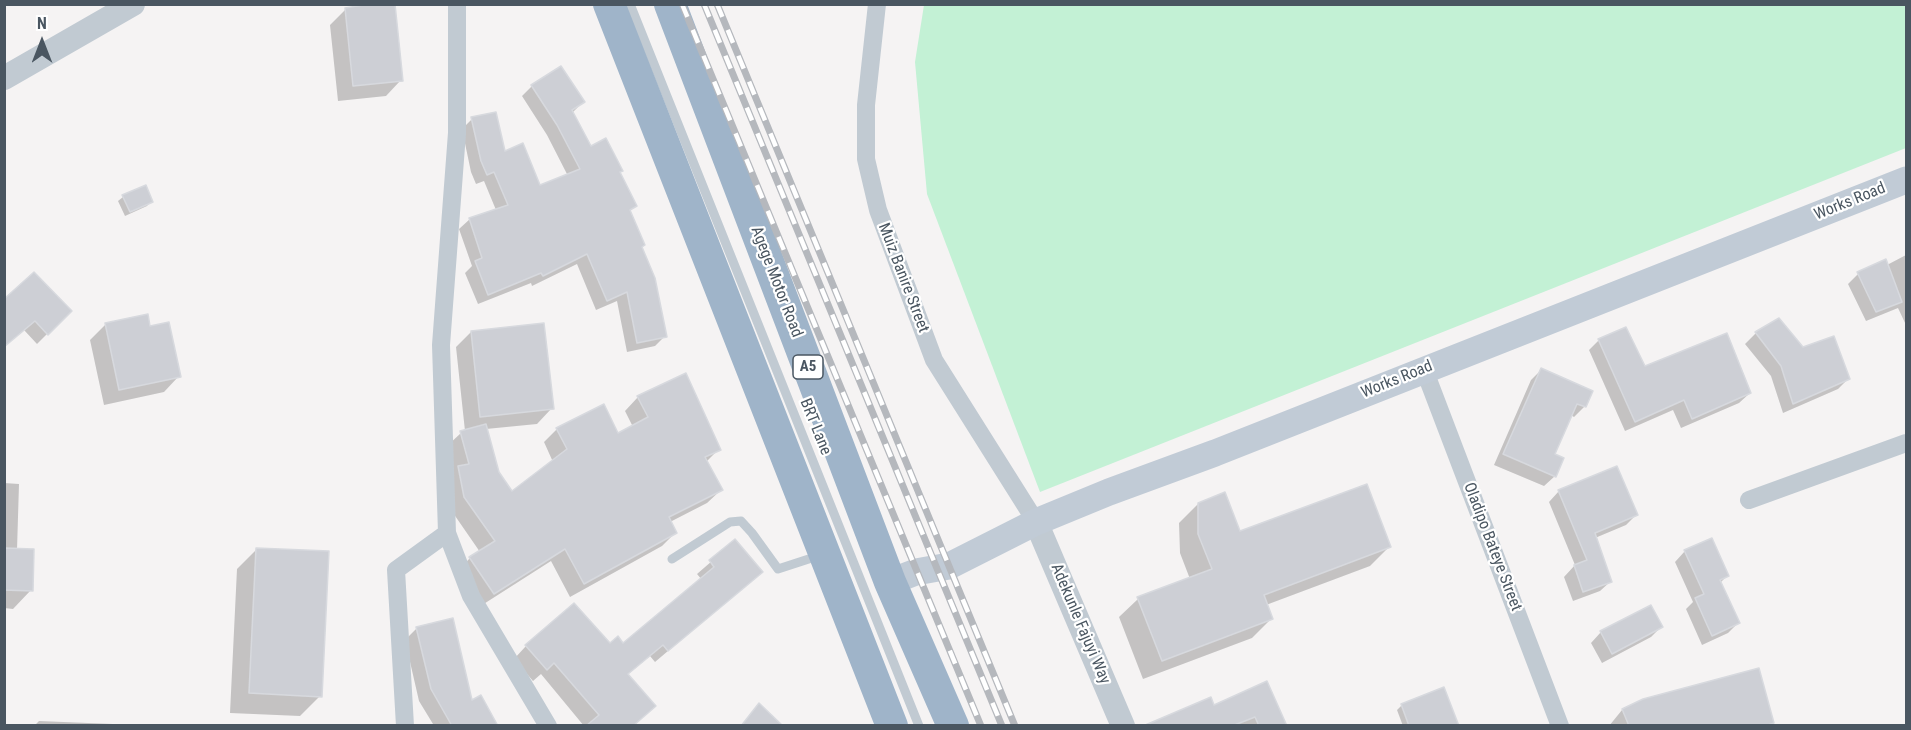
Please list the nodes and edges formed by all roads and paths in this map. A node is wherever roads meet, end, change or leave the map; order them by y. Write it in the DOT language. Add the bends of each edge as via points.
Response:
graph roads {
  1 [pos="133,4"];
  2 [pos="457,4"];
  3 [pos="609,4"];
  4 [pos="630,4"];
  5 [pos="670,4"];
  6 [pos="877,4"];
  7 [pos="4,78"];
  8 [pos="1906,180"];
  9 [pos="1424,369"];
  10 [pos="1906,443"];
  11 [pos="1749,500"];
  12 [pos="1036,522"];
  13 [pos="447,533"];
  14 [pos="826,554"];
  15 [pos="672,559"];
  16 [pos="890,582"];
  17 [pos="405,726"];
  18 [pos="548,726"];
  19 [pos="892,726"];
  20 [pos="919,726"];
  21 [pos="953,726"];
  22 [pos="1123,726"];
  23 [pos="1560,726"];
  1 -- 7 [label="street"];
  2 -- 13 [label="street" via="457,133 441,345"];
  3 -- 14 [label="highway"];
  4 -- 20 [label="lane, BRT Lane"];
  5 -- 16 [label="highway, Agege Motor Road / A5"];
  6 -- 12 [label="street, Muiz Banire Street" via="866,105 866,159 878,210 934,360"];
  8 -- 9 [label="main road, Works Road"];
  9 -- 12 [label="main road, Works Road"];
  9 -- 23 [label="street, Oladipo Bateye Street"];
  10 -- 11 [label="street"];
  12 -- 16 [label="main road, Works Road" via="949,566"];
  12 -- 22 [label="street, Adekunle Fajuyi Way"];
  13 -- 17 [label="street" via="396,570"];
  13 -- 18 [label="street" via="471,596"];
  14 -- 15 [label="lane" via="778,569 741,521 730,522"];
  14 -- 19 [label="highway"];
  16 -- 21 [label="highway, Agege Motor Road / A5"];
}
